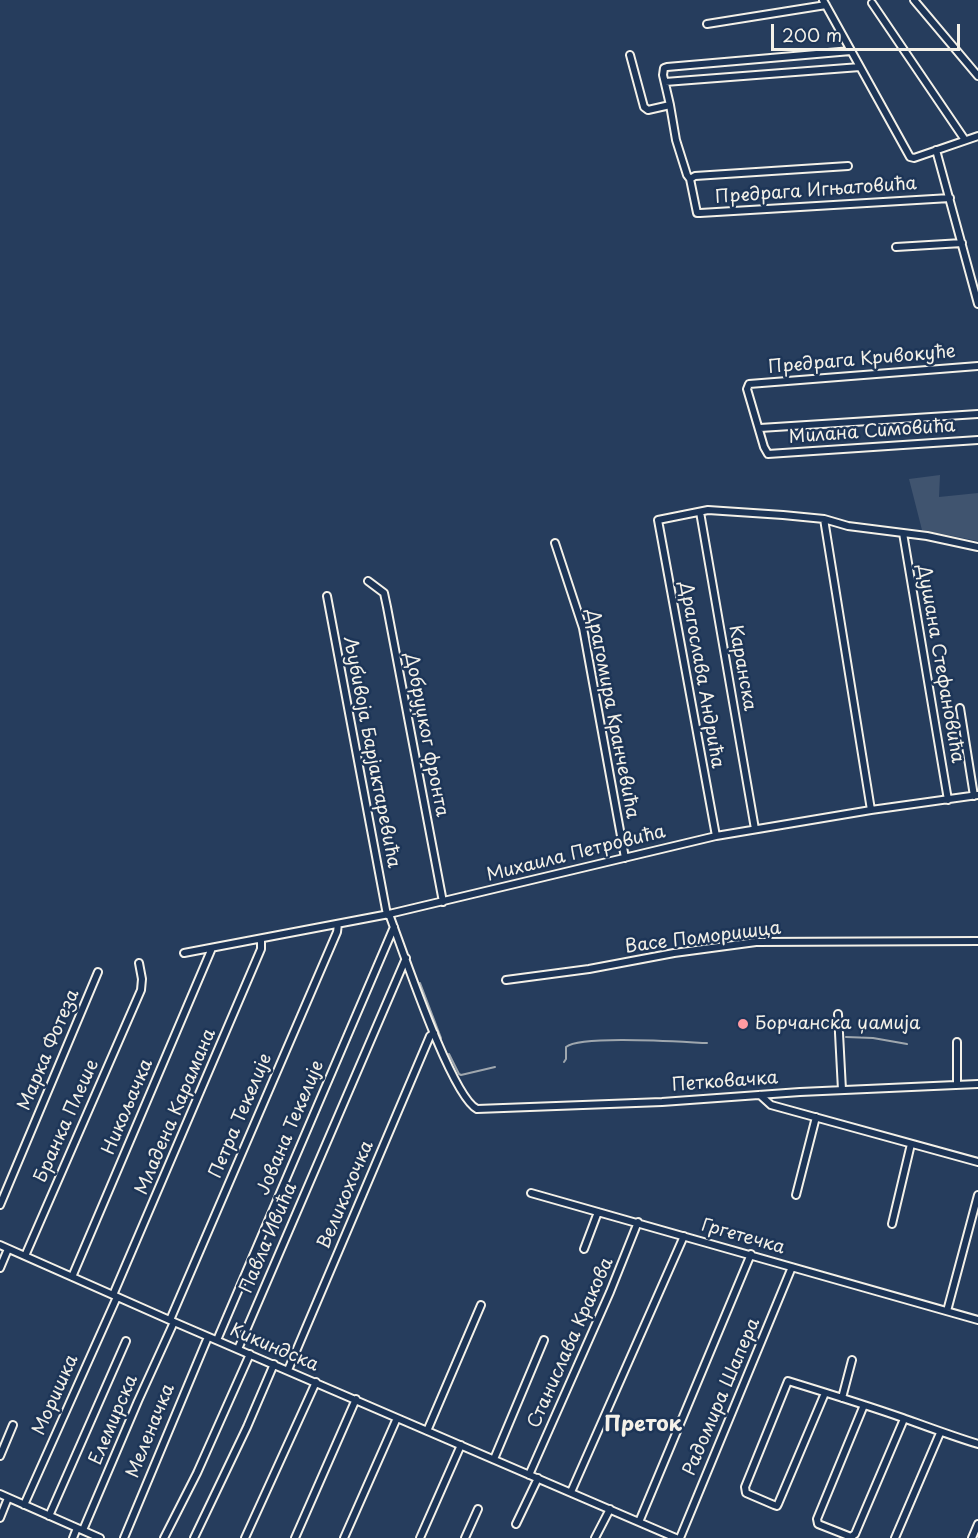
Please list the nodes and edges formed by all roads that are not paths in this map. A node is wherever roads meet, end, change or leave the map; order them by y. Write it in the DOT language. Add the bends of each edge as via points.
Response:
graph roads {
  1 [pos="914,0"];
  2 [pos="824,2"];
  3 [pos="872,3"];
  4 [pos="707,24"];
  5 [pos="851,51"];
  6 [pos="630,55"];
  7 [pos="860,67"];
  8 [pos="978,76"];
  9 [pos="665,82"];
  10 [pos="670,105"];
  11 [pos="978,136"];
  12 [pos="965,140"];
  13 [pos="936,150"];
  14 [pos="848,166"];
  15 [pos="690,179"];
  16 [pos="950,198"];
  17 [pos="962,243"];
  18 [pos="896,247"];
  19 [pos="978,304"];
  20 [pos="978,366"];
  21 [pos="978,414"];
  22 [pos="760,428"];
  23 [pos="978,440"];
  24 [pos="700,512"];
  25 [pos="824,519"];
  26 [pos="903,533"];
  27 [pos="555,543"];
  28 [pos="978,547"];
  29 [pos="368,581"];
  30 [pos="327,596"];
  31 [pos="960,708"];
  32 [pos="976,795"];
  33 [pos="948,800"];
  34 [pos="871,810"];
  35 [pos="755,828"];
  36 [pos="716,836"];
  37 [pos="625,858"];
  38 [pos="443,902"];
  39 [pos="388,915"];
  40 [pos="338,924"];
  41 [pos="394,927"];
  42 [pos="261,939"];
  43 [pos="978,941"];
  44 [pos="212,948"];
  45 [pos="184,953"];
  46 [pos="406,958"];
  47 [pos="139,963"];
  48 [pos="98,972"];
  49 [pos="506,980"];
  50 [pos="838,1014"];
  51 [pos="434,1033"];
  52 [pos="957,1042"];
  53 [pos="978,1084"];
  54 [pos="957,1085"];
  55 [pos="842,1090"];
  56 [pos="760,1095"];
  57 [pos="816,1117"];
  58 [pos="911,1144"];
  59 [pos="978,1162"];
  60 [pos="531,1193"];
  61 [pos="796,1195"];
  62 [pos="978,1195"];
  63 [pos="0,1205"];
  64 [pos="598,1212"];
  65 [pos="639,1222"];
  66 [pos="892,1224"];
  67 [pos="684,1236"];
  68 [pos="0,1245"];
  69 [pos="8,1249"];
  70 [pos="584,1249"];
  71 [pos="751,1254"];
  72 [pos="25,1256"];
  73 [pos="792,1267"];
  74 [pos="0,1268"];
  75 [pos="72,1277"];
  76 [pos="115,1296"];
  77 [pos="481,1305"];
  78 [pos="947,1311"];
  79 [pos="978,1320"];
  80 [pos="172,1321"];
  81 [pos="208,1337"];
  82 [pos="544,1340"];
  83 [pos="126,1341"];
  84 [pos="217,1341"];
  85 [pos="238,1349"];
  86 [pos="250,1354"];
  87 [pos="852,1360"];
  88 [pos="274,1364"];
  89 [pos="288,1370"];
  90 [pos="316,1382"];
  91 [pos="825,1393"];
  92 [pos="842,1398"];
  93 [pos="356,1399"];
  94 [pos="864,1405"];
  95 [pos="397,1418"];
  96 [pos="904,1419"];
  97 [pos="13,1425"];
  98 [pos="427,1431"];
  99 [pos="940,1433"];
  100 [pos="978,1444"];
  101 [pos="461,1445"];
  102 [pos="0,1456"];
  103 [pos="494,1459"];
  104 [pos="529,1474"];
  105 [pos="538,1478"];
  106 [pos="571,1492"];
  107 [pos="0,1494"];
  108 [pos="9,1498"];
  109 [pos="24,1505"];
  110 [pos="478,1509"];
  111 [pos="610,1509"];
  112 [pos="49,1516"];
  113 [pos="0,1518"];
  114 [pos="639,1522"];
  115 [pos="516,1524"];
  116 [pos="978,1524"];
  117 [pos="80,1529"];
  118 [pos="655,1529"];
  119 [pos="73,1538"];
  120 [pos="100,1538"];
  121 [pos="124,1538"];
  122 [pos="164,1538"];
  123 [pos="194,1538"];
  124 [pos="245,1538"];
  125 [pos="295,1538"];
  126 [pos="344,1538"];
  127 [pos="420,1538"];
  128 [pos="465,1538"];
  129 [pos="595,1538"];
  130 [pos="651,1538"];
  131 [pos="678,1538"];
  132 [pos="895,1538"];
  133 [pos="972,1538"];
  1 -- 8 [label="street"];
  2 -- 4 [label="street"];
  2 -- 5 [label="street"];
  3 -- 12 [label="street"];
  5 -- 7 [label="street"];
  5 -- 9 [label="street" via="666,67"];
  6 -- 10 [label="street" via="645,109"];
  7 -- 9 [label="street"];
  7 -- 13 [label="street" via="908,155 914,158"];
  9 -- 10 [label="street"];
  10 -- 15 [label="street" via="676,140"];
  11 -- 12 [label="street"];
  12 -- 13 [label="street"];
  13 -- 16 [label="street"];
  14 -- 15 [label="street, Предрага Игњатовића"];
  15 -- 16 [label="street, Предрага Игњатовића" via="697,213"];
  16 -- 17 [label="street"];
  17 -- 18 [label="street"];
  17 -- 19 [label="street"];
  20 -- 22 [label="street, Предрага Кривокуће" via="749,384 747,389"];
  21 -- 22 [label="street"];
  22 -- 23 [label="street, Милана Симовића" via="768,454"];
  24 -- 25 [label="street"];
  24 -- 35 [label="street, Каранска"];
  24 -- 36 [label="street, Драгослава Андрића" via="658,520"];
  25 -- 26 [label="street"];
  25 -- 34 [label="street"];
  26 -- 28 [label="street"];
  26 -- 33 [label="street, Душана Стефановића"];
  27 -- 37 [label="street, Драгомира Кранчевића" via="583,628"];
  29 -- 38 [label="street, Добруџког фронта" via="384,593"];
  30 -- 39 [label="street, Љубивоја Барјактаревића"];
  31 -- 32 [label="street"];
  32 -- 33 [label="street, Михаила Петровића"];
  33 -- 34 [label="street, Михаила Петровића"];
  34 -- 35 [label="street, Михаила Петровића"];
  35 -- 36 [label="street, Михаила Петровића"];
  36 -- 37 [label="street, Михаила Петровића"];
  37 -- 38 [label="street, Михаила Петровића"];
  38 -- 39 [label="street, Михаила Петровића"];
  39 -- 40 [label="street, Михаила Петровића"];
  39 -- 41 [label="street"];
  40 -- 42 [label="street, Михаила Петровића"];
  40 -- 80 [label="street, Петра Текелије"];
  41 -- 46 [label="street"];
  41 -- 84 [label="street, Јована Текелије"];
  42 -- 44 [label="street, Михаила Петровића"];
  42 -- 76 [label="street, Младена Карамана" via="261,949"];
  43 -- 49 [label="street, Васе Поморишца" via="756,942"];
  44 -- 45 [label="street, Михаила Петровића"];
  44 -- 75 [label="street, Никољачка"];
  46 -- 51 [label="street"];
  46 -- 85 [label="street, Павла Ивића"];
  47 -- 72 [label="street, Бранка Плеше" via="142,983 137,998"];
  48 -- 63 [label="street, Марка Фотеза"];
  50 -- 55 [label="street"];
  51 -- 56 [label="street, Петковачка" via="474,1108"];
  51 -- 89 [label="street, Великохочка"];
  52 -- 54 [label="street"];
  53 -- 54 [label="street, Петковачка"];
  54 -- 55 [label="street, Петковачка"];
  55 -- 56 [label="street, Петковачка"];
  56 -- 57 [label="street" via="771,1105"];
  57 -- 58 [label="street"];
  57 -- 61 [label="street"];
  58 -- 59 [label="street"];
  58 -- 66 [label="street"];
  60 -- 64 [label="street, Гргетечка"];
  62 -- 78 [label="street"];
  64 -- 65 [label="street, Гргетечка"];
  64 -- 70 [label="street"];
  65 -- 67 [label="street, Гргетечка"];
  65 -- 104 [label="street, Станислава Кракова"];
  67 -- 71 [label="street, Гргетечка"];
  67 -- 106 [label="street"];
  68 -- 69 [label="street, Кикиндска"];
  69 -- 72 [label="street, Кикиндска"];
  69 -- 74 [label="street"];
  71 -- 73 [label="street, Гргетечка"];
  71 -- 114 [label="street"];
  72 -- 75 [label="street, Кикиндска"];
  73 -- 78 [label="street, Гргетечка"];
  73 -- 131 [label="street, Радомира Шапера"];
  75 -- 76 [label="street, Кикиндска"];
  76 -- 80 [label="street, Кикиндска"];
  76 -- 109 [label="street, Моришка"];
  77 -- 98 [label="street"];
  78 -- 79 [label="street, Гргетечка"];
  80 -- 81 [label="street, Кикиндска"];
  80 -- 117 [label="street, Елемирска"];
  81 -- 84 [label="street, Кикиндска"];
  81 -- 121 [label="street, Меленачка"];
  82 -- 103 [label="street"];
  83 -- 112 [label="street"];
  84 -- 85 [label="street, Кикиндска"];
  85 -- 86 [label="street, Кикиндска"];
  86 -- 88 [label="street, Кикиндска"];
  86 -- 122 [label="street"];
  87 -- 92 [label="street"];
  88 -- 89 [label="street, Кикиндска"];
  88 -- 123 [label="street"];
  89 -- 90 [label="street, Кикиндска"];
  90 -- 93 [label="street, Кикиндска"];
  90 -- 124 [label="street"];
  91 -- 91 [label="street" via="788,1381 745,1487 746,1493 777,1506"];
  91 -- 92 [label="street"];
  92 -- 94 [label="street"];
  93 -- 95 [label="street, Кикиндска"];
  93 -- 125 [label="street"];
  94 -- 96 [label="street"];
  94 -- 96 [label="street" via="816,1519 818,1524 850,1537 855,1534"];
  95 -- 98 [label="street, Кикиндска"];
  95 -- 126 [label="street"];
  96 -- 99 [label="street"];
  97 -- 102 [label="street, Моришка"];
  98 -- 101 [label="street, Кикиндска"];
  99 -- 100 [label="street"];
  99 -- 132 [label="street"];
  101 -- 103 [label="street, Кикиндска"];
  101 -- 127 [label="street"];
  103 -- 104 [label="street, Кикиндска"];
  104 -- 105 [label="street, Кикиндска"];
  105 -- 106 [label="street, Кикиндска"];
  105 -- 115 [label="street"];
  106 -- 111 [label="street, Кикиндска"];
  107 -- 108 [label="street"];
  108 -- 109 [label="street"];
  108 -- 113 [label="street"];
  109 -- 112 [label="street"];
  110 -- 128 [label="street"];
  111 -- 114 [label="street, Кикиндска"];
  111 -- 129 [label="street"];
  112 -- 117 [label="street"];
  114 -- 118 [label="street, Кикиндска"];
  116 -- 133 [label="street"];
  117 -- 119 [label="street, Елемирска"];
  117 -- 120 [label="street"];
  118 -- 130 [label="street"];
  118 -- 131 [label="street, Кикиндска"];
}
